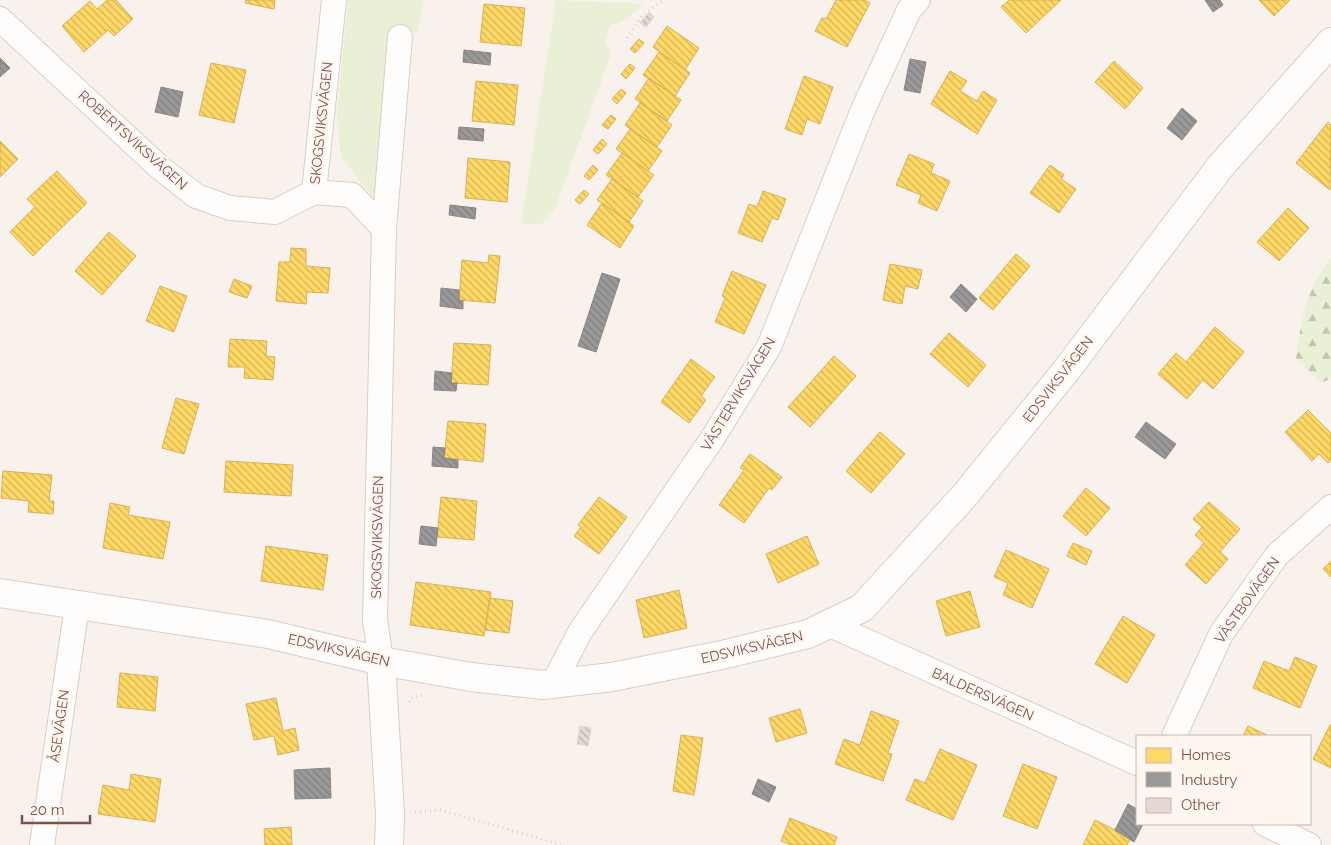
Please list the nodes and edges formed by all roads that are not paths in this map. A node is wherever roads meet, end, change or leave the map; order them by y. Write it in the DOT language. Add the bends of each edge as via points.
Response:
graph roads {
  1 [pos="334,0"];
  2 [pos="918,0"];
  3 [pos="0,19"];
  4 [pos="400,37"];
  5 [pos="1331,42"];
  6 [pos="314,192"];
  7 [pos="384,229"];
  8 [pos="1331,507"];
  9 [pos="0,594"];
  10 [pos="77,606"];
  11 [pos="828,624"];
  12 [pos="381,660"];
  13 [pos="553,684"];
  14 [pos="1174,735"];
  15 [pos="1136,763"];
  16 [pos="1267,825"];
  17 [pos="393,844"];
  18 [pos="42,845"];
  19 [pos="1310,845"];
  1 -- 6 [label="street, SKOGSVIKSVÄGEN"];
  2 -- 13 [label="street, VÄSTERVIKSVÄGEN" via="909,10 862,112 769,347 712,439 580,632"];
  3 -- 6 [label="street, ROBERTSVIKSVÄGEN" via="158,166 196,196 230,208 275,212"];
  4 -- 7 [label="street, SKOGSVIKSVÄGEN"];
  5 -- 11 [label="street, EDSVIKSVÄGEN" via="1220,167 1065,372 965,495 862,608"];
  6 -- 7 [label="street, SKOGSVIKSVÄGEN" via="352,196"];
  7 -- 12 [label="street, SKOGSVIKSVÄGEN" via="375,620"];
  8 -- 14 [label="street, VÄSTBOVÄGEN" via="1277,555 1221,634"];
  9 -- 10 [label="street, EDSVIKSVÄGEN"];
  10 -- 12 [label="street, EDSVIKSVÄGEN" via="268,634"];
  10 -- 18 [label="street, ÅSEVÄGEN"];
  11 -- 13 [label="street, EDSVIKSVÄGEN" via="808,634 722,655 612,677"];
  11 -- 15 [label="street, BALDERSVÄGEN"];
  12 -- 13 [label="street, EDSVIKSVÄGEN" via="471,677 543,686"];
  12 -- 17 [label="street, SKOGSVIKSVÄGEN"];
  16 -- 19 [label="street"];
}
